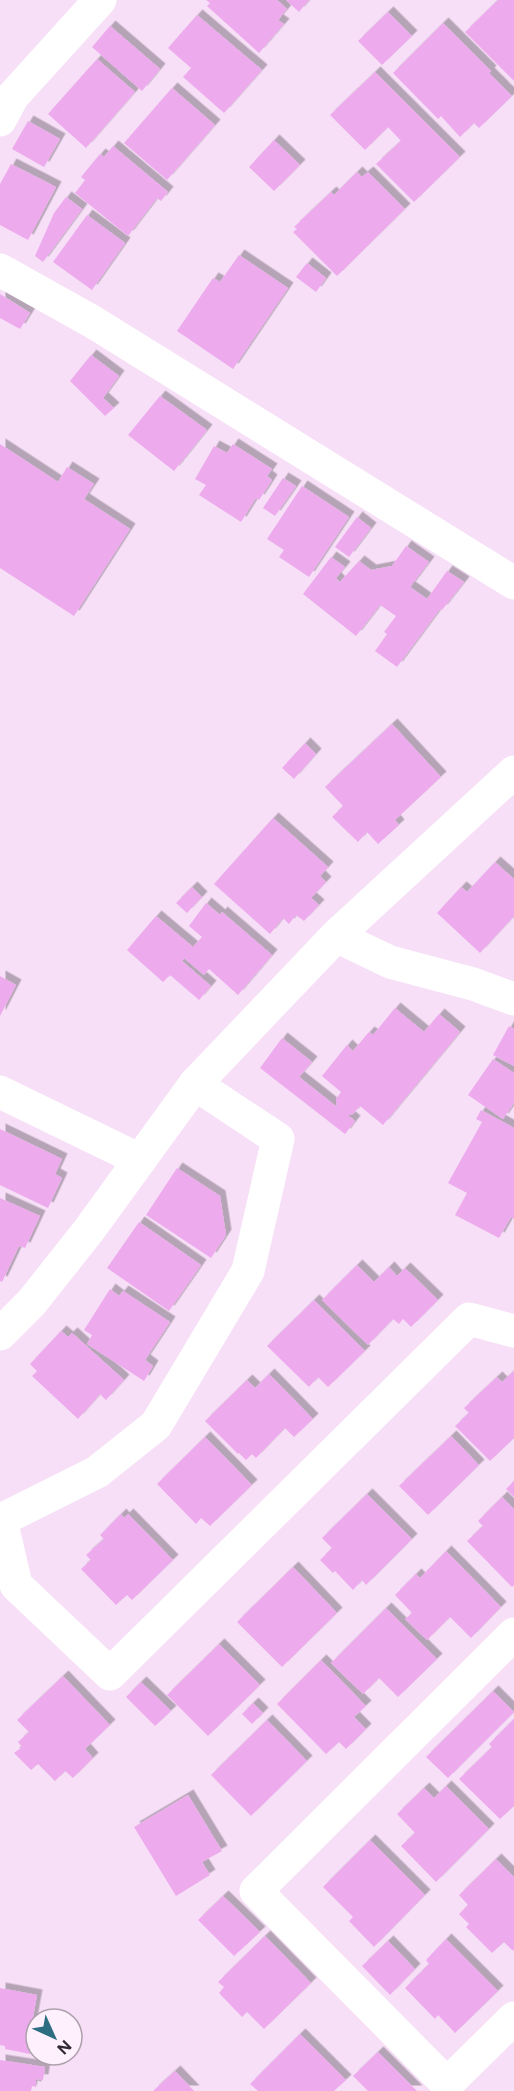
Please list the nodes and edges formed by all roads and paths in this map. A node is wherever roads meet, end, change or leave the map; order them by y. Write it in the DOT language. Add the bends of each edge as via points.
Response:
graph roads {
  1 [pos="100,0"];
  2 [pos="0,120"];
  3 [pos="0,270"];
  4 [pos="514,583"];
  5 [pos="514,772"];
  6 [pos="336,936"];
  7 [pos="514,999"];
  8 [pos="195,1084"];
  9 [pos="0,1092"];
  10 [pos="140,1160"];
  11 [pos="514,1331"];
  12 [pos="0,1334"];
  13 [pos="514,1634"];
  14 [pos="514,2018"];
  1 -- 2 [label="street" via="13,96"];
  3 -- 4 [label="street" via="93,322"];
  5 -- 6 [label="street"];
  6 -- 7 [label="street" via="390,962"];
  6 -- 8 [label="street"];
  8 -- 10 [label="street"];
  8 -- 11 [label="street" via="278,1139 248,1271 156,1425 97,1472 1,1520 16,1585 110,1674 469,1319"];
  9 -- 10 [label="street"];
  10 -- 12 [label="street" via="32,1302"];
  13 -- 14 [label="street" via="256,1891 447,2084"];
}
